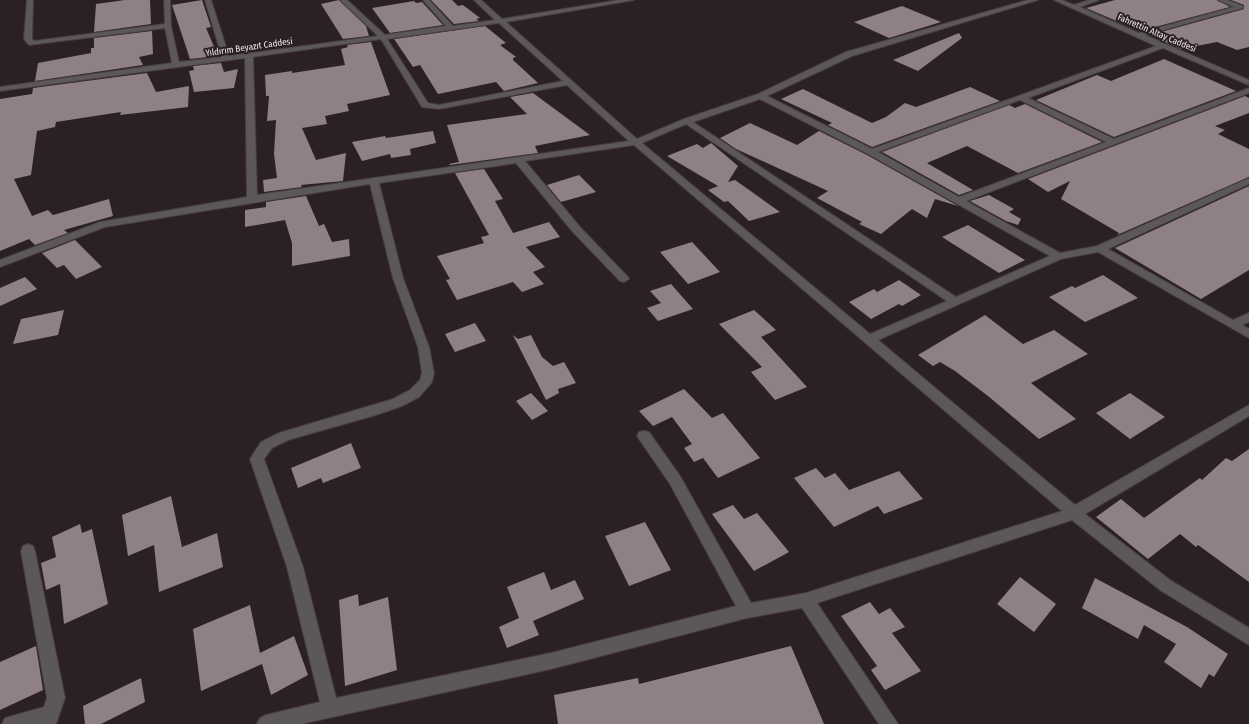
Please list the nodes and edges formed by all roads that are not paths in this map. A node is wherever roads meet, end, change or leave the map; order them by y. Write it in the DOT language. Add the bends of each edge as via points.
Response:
graph roads {
  1 [pos="30,0"];
  2 [pos="167,0"];
  3 [pos="208,0"];
  4 [pos="343,0"];
  5 [pos="426,0"];
  6 [pos="631,0"];
  7 [pos="1035,0"];
  8 [pos="1057,0"];
  9 [pos="1096,0"];
  10 [pos="1221,0"];
  11 [pos="480,1"];
  12 [pos="1074,7"];
  13 [pos="501,21"];
  14 [pos="168,26"];
  15 [pos="451,28"];
  16 [pos="1139,35"];
  17 [pos="383,38"];
  18 [pos="1162,46"];
  19 [pos="249,56"];
  20 [pos="226,59"];
  21 [pos="176,66"];
  22 [pos="570,82"];
  23 [pos="1249,83"];
  24 [pos="0,89"];
  25 [pos="1249,90"];
  26 [pos="761,96"];
  27 [pos="1020,97"];
  28 [pos="687,122"];
  29 [pos="637,142"];
  30 [pos="1114,142"];
  31 [pos="871,152"];
  32 [pos="519,160"];
  33 [pos="374,181"];
  34 [pos="1249,181"];
  35 [pos="252,199"];
  36 [pos="958,201"];
  37 [pos="1100,249"];
  38 [pos="1058,256"];
  39 [pos="0,264"];
  40 [pos="624,279"];
  41 [pos="956,302"];
  42 [pos="1249,317"];
  43 [pos="1233,325"];
  44 [pos="1249,334"];
  45 [pos="868,340"];
  46 [pos="1249,410"];
  47 [pos="644,436"];
  48 [pos="1074,513"];
  49 [pos="28,551"];
  50 [pos="806,600"];
  51 [pos="748,611"];
  52 [pos="1249,637"];
  53 [pos="330,708"];
  54 [pos="49,719"];
  55 [pos="11,724"];
  56 [pos="266,724"];
  57 [pos="889,724"];
  1 -- 14 [label="street" via="28,39 32,43"];
  2 -- 14 [label="street"];
  3 -- 20 [label="street"];
  4 -- 17 [label="street"];
  5 -- 15 [label="street"];
  6 -- 13 [label="street, Yıldırım Beyazıt Caddesi"];
  7 -- 26 [label="street" via="849,54"];
  8 -- 12 [label="street, Fahrettin Altay Caddesi"];
  9 -- 12 [label="street"];
  10 -- 16 [label="street" via="1241,7"];
  11 -- 13 [label="street"];
  12 -- 16 [label="street, Fahrettin Altay Caddesi"];
  13 -- 15 [label="street, Yıldırım Beyazıt Caddesi"];
  13 -- 22 [label="street"];
  14 -- 21 [label="street"];
  15 -- 17 [label="street, Yıldırım Beyazıt Caddesi"];
  16 -- 18 [label="street, Fahrettin Altay Caddesi"];
  17 -- 19 [label="street, Yıldırım Beyazıt Caddesi"];
  17 -- 22 [label="street" via="425,106 439,107"];
  18 -- 23 [label="street, Fahrettin Altay Caddesi"];
  18 -- 27 [label="street"];
  19 -- 20 [label="street, Yıldırım Beyazıt Caddesi"];
  19 -- 35 [label="street"];
  20 -- 21 [label="street, Yıldırım Beyazıt Caddesi"];
  21 -- 24 [label="street, Yıldırım Beyazıt Caddesi"];
  22 -- 29 [label="street"];
  25 -- 30 [label="street"];
  26 -- 28 [label="street"];
  26 -- 31 [label="street"];
  27 -- 30 [label="street"];
  27 -- 31 [label="street"];
  28 -- 29 [label="street"];
  28 -- 41 [label="street"];
  29 -- 32 [label="street"];
  29 -- 45 [label="street"];
  30 -- 36 [label="street"];
  31 -- 36 [label="street"];
  32 -- 33 [label="street"];
  32 -- 40 [label="street" via="576,229"];
  33 -- 35 [label="street"];
  33 -- 53 [label="street" via="399,281 426,357 428,379 421,391 397,402 336,422 292,432 266,445 256,459 295,567"];
  34 -- 37 [label="street"];
  35 -- 39 [label="street" via="103,224"];
  36 -- 38 [label="street"];
  37 -- 38 [label="street"];
  37 -- 43 [label="street"];
  38 -- 41 [label="street"];
  41 -- 45 [label="street"];
  42 -- 43 [label="street"];
  43 -- 44 [label="street"];
  45 -- 48 [label="street"];
  46 -- 48 [label="street"];
  47 -- 51 [label="street" via="675,480"];
  48 -- 50 [label="street"];
  48 -- 52 [label="street" via="1165,585"];
  49 -- 54 [label="street" via="56,698"];
  50 -- 51 [label="street"];
  50 -- 57 [label="street"];
  51 -- 53 [label="street" via="551,662"];
  53 -- 56 [label="street"];
  54 -- 55 [label="street"];
}
